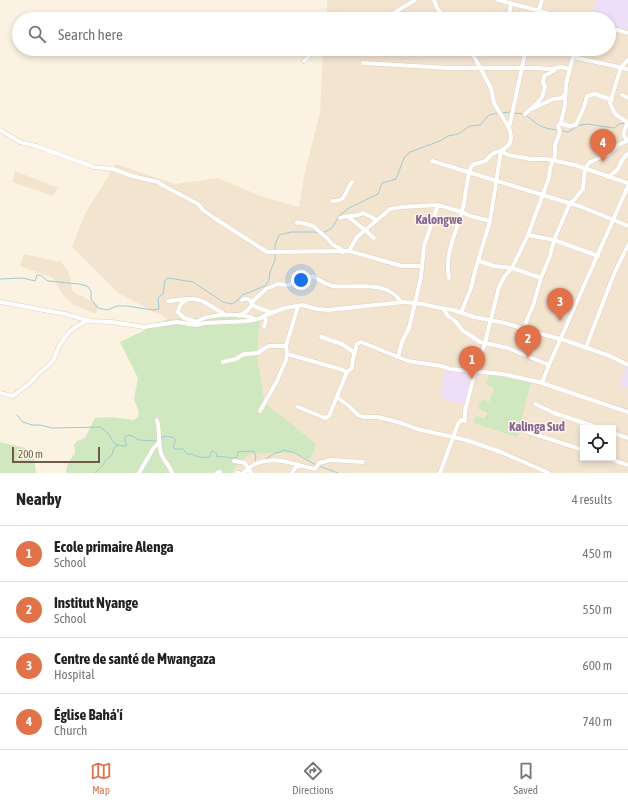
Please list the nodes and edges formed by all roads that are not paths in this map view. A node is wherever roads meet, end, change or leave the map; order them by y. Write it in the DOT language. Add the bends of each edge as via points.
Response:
graph roads {
  1 [pos="415,0"];
  2 [pos="434,0"];
  3 [pos="498,0"];
  4 [pos="542,0"];
  5 [pos="509,2"];
  6 [pos="538,11"];
  7 [pos="395,12"];
  8 [pos="440,12"];
  9 [pos="542,12"];
  10 [pos="616,30"];
  11 [pos="628,33"];
  12 [pos="309,56"];
  13 [pos="474,56"];
  14 [pos="525,56"];
  15 [pos="573,57"];
  16 [pos="628,60"];
  17 [pos="304,61"];
  18 [pos="363,63"];
  19 [pos="561,67"];
  20 [pos="622,67"];
  21 [pos="481,68"];
  22 [pos="522,68"];
  23 [pos="570,70"];
  24 [pos="628,70"];
  25 [pos="622,95"];
  26 [pos="564,96"];
  27 [pos="628,98"];
  28 [pos="612,100"];
  29 [pos="530,109"];
  30 [pos="525,114"];
  31 [pos="560,123"];
  32 [pos="509,128"];
  33 [pos="0,130"];
  34 [pos="627,141"];
  35 [pos="500,151"];
  36 [pos="628,154"];
  37 [pos="432,161"];
  38 [pos="553,161"];
  39 [pos="585,169"];
  40 [pos="469,173"];
  41 [pos="608,177"];
  42 [pos="496,181"];
  43 [pos="352,182"];
  44 [pos="628,183"];
  45 [pos="628,186"];
  46 [pos="544,194"];
  47 [pos="332,201"];
  48 [pos="570,203"];
  49 [pos="438,205"];
  50 [pos="462,212"];
  51 [pos="347,216"];
  52 [pos="340,218"];
  53 [pos="377,220"];
  54 [pos="613,220"];
  55 [pos="490,221"];
  56 [pos="296,223"];
  57 [pos="628,226"];
  58 [pos="366,230"];
  59 [pos="528,235"];
  60 [pos="374,238"];
  61 [pos="554,240"];
  62 [pos="628,245"];
  63 [pos="350,251"];
  64 [pos="343,252"];
  65 [pos="598,256"];
  66 [pos="478,261"];
  67 [pos="422,266"];
  68 [pos="512,268"];
  69 [pos="449,278"];
  70 [pos="541,278"];
  71 [pos="189,299"];
  72 [pos="242,300"];
  73 [pos="168,301"];
  74 [pos="0,302"];
  75 [pos="401,302"];
  76 [pos="414,302"];
  77 [pos="252,304"];
  78 [pos="298,306"];
  79 [pos="444,309"];
  80 [pos="272,312"];
  81 [pos="461,313"];
  82 [pos="228,316"];
  83 [pos="238,316"];
  84 [pos="264,316"];
  85 [pos="255,319"];
  86 [pos="88,320"];
  87 [pos="491,320"];
  88 [pos="197,322"];
  89 [pos="182,323"];
  90 [pos="205,323"];
  91 [pos="264,327"];
  92 [pos="524,329"];
  93 [pos="321,337"];
  94 [pos="561,339"];
  95 [pos="485,343"];
  96 [pos="286,346"];
  97 [pos="586,348"];
  98 [pos="355,353"];
  99 [pos="287,354"];
  100 [pos="398,357"];
  101 [pos="223,362"];
  102 [pos="628,364"];
  103 [pos="549,365"];
  104 [pos="347,372"];
  105 [pos="475,372"];
  106 [pos="542,383"];
  107 [pos="0,393"];
  108 [pos="337,397"];
  109 [pos="535,404"];
  110 [pos="298,407"];
  111 [pos="260,412"];
  112 [pos="628,412"];
  113 [pos="158,420"];
  114 [pos="590,425"];
  115 [pos="528,432"];
  116 [pos="616,434"];
  117 [pos="453,438"];
  118 [pos="628,438"];
  119 [pos="159,442"];
  120 [pos="580,449"];
  121 [pos="234,461"];
  122 [pos="616,461"];
  123 [pos="363,462"];
  124 [pos="628,465"];
  125 [pos="299,466"];
  126 [pos="250,471"];
  127 [pos="139,473"];
  128 [pos="172,473"];
  129 [pos="243,473"];
  130 [pos="292,473"];
  131 [pos="440,473"];
  132 [pos="549,473"];
  1 -- 7 [label="street"];
  2 -- 8 [label="street"];
  3 -- 5 [label="street"];
  4 -- 6 [label="street"];
  5 -- 6 [label="street"];
  6 -- 9 [label="street"];
  10 -- 11 [label="street"];
  12 -- 17 [label="street"];
  13 -- 21 [label="street"];
  14 -- 22 [label="street"];
  15 -- 20 [label="street"];
  15 -- 23 [label="street"];
  16 -- 20 [label="street"];
  18 -- 21 [label="street"];
  19 -- 22 [label="street"];
  19 -- 23 [label="street"];
  19 -- 29 [label="street" via="544,76 545,87 541,98"];
  20 -- 24 [label="street"];
  20 -- 28 [label="street"];
  21 -- 22 [label="street"];
  21 -- 32 [label="street" via="491,88 494,103"];
  22 -- 32 [label="street"];
  23 -- 26 [label="street"];
  25 -- 27 [label="street"];
  26 -- 29 [label="street"];
  26 -- 31 [label="street" via="565,105"];
  28 -- 31 [label="street" via="595,94 587,96 576,125"];
  28 -- 34 [label="street" via="610,104 615,114 627,122 623,134"];
  29 -- 30 [label="street"];
  31 -- 38 [label="street"];
  32 -- 35 [label="street" via="512,138"];
  33 -- 64 [label="street" via="20,142 94,167 113,169 156,181 198,204 203,210 265,251"];
  34 -- 39 [label="street" via="618,145 609,154 590,162"];
  35 -- 38 [label="street" via="508,155"];
  35 -- 40 [label="street" via="473,165"];
  35 -- 42 [label="street"];
  36 -- 41 [label="street" via="621,160 615,172"];
  37 -- 40 [label="street"];
  38 -- 39 [label="street"];
  38 -- 46 [label="street"];
  39 -- 41 [label="street"];
  39 -- 48 [label="street" via="582,189"];
  40 -- 42 [label="street"];
  40 -- 50 [label="street"];
  41 -- 44 [label="street"];
  42 -- 46 [label="street"];
  42 -- 55 [label="street"];
  43 -- 47 [label="street" via="344,198"];
  45 -- 54 [label="street"];
  46 -- 48 [label="street"];
  46 -- 59 [label="street"];
  48 -- 54 [label="street"];
  48 -- 61 [label="street"];
  49 -- 50 [label="street"];
  49 -- 53 [label="street" via="390,209"];
  49 -- 67 [label="street" via="427,236"];
  50 -- 55 [label="street"];
  50 -- 69 [label="street" via="448,257"];
  51 -- 52 [label="street"];
  51 -- 53 [label="street" via="363,213"];
  51 -- 58 [label="street"];
  53 -- 58 [label="street"];
  54 -- 57 [label="street"];
  54 -- 65 [label="street"];
  55 -- 66 [label="street"];
  56 -- 64 [label="street" via="313,226"];
  58 -- 60 [label="street"];
  58 -- 63 [label="street" via="357,237"];
  59 -- 61 [label="street"];
  59 -- 68 [label="street"];
  61 -- 65 [label="street"];
  61 -- 70 [label="street"];
  62 -- 97 [label="street" via="614,274"];
  63 -- 64 [label="street"];
  63 -- 67 [label="street" via="402,266"];
  65 -- 94 [label="street"];
  66 -- 68 [label="street"];
  66 -- 81 [label="street"];
  67 -- 76 [label="street"];
  68 -- 70 [label="street"];
  68 -- 87 [label="street" via="501,281"];
  70 -- 92 [label="street"];
  71 -- 73 [label="street"];
  71 -- 82 [label="street" via="205,302"];
  71 -- 88 [label="street" via="180,305 178,312 184,318"];
  72 -- 77 [label="street" via="246,299"];
  74 -- 86 [label="street"];
  75 -- 76 [label="street"];
  75 -- 77 [label="street" via="383,289 369,286 332,286 313,276 288,285 278,284 266,289"];
  75 -- 78 [label="street" via="328,310"];
  76 -- 79 [label="street"];
  76 -- 100 [label="street"];
  77 -- 80 [label="street" via="266,312"];
  77 -- 83 [label="street" via="247,311"];
  78 -- 80 [label="street"];
  78 -- 96 [label="street"];
  79 -- 81 [label="street"];
  79 -- 95 [label="street" via="462,330"];
  80 -- 84 [label="street"];
  81 -- 87 [label="street"];
  82 -- 83 [label="street"];
  82 -- 88 [label="street" via="213,316"];
  83 -- 85 [label="street"];
  84 -- 85 [label="street"];
  84 -- 91 [label="street"];
  85 -- 90 [label="street"];
  86 -- 89 [label="street" via="144,327"];
  86 -- 107 [label="street" via="69,332 54,359 30,383 13,396"];
  87 -- 92 [label="street"];
  87 -- 95 [label="street"];
  88 -- 89 [label="street"];
  88 -- 90 [label="street"];
  89 -- 90 [label="street"];
  92 -- 94 [label="street"];
  93 -- 98 [label="street" via="341,344"];
  94 -- 97 [label="street"];
  94 -- 103 [label="street"];
  95 -- 103 [label="street" via="508,348"];
  95 -- 105 [label="street"];
  96 -- 99 [label="street"];
  96 -- 101 [label="street" via="270,346 258,353 244,354"];
  97 -- 102 [label="street"];
  98 -- 100 [label="street" via="357,344 361,342"];
  98 -- 104 [label="street" via="352,368"];
  99 -- 104 [label="street"];
  99 -- 111 [label="street" via="277,381"];
  100 -- 105 [label="street" via="408,361"];
  103 -- 106 [label="street"];
  104 -- 108 [label="street"];
  105 -- 106 [label="street" via="503,374"];
  105 -- 117 [label="street" via="465,421 461,420 458,424"];
  106 -- 112 [label="street"];
  108 -- 110 [label="street" via="329,416 325,418"];
  108 -- 117 [label="street" via="363,417 383,418"];
  109 -- 114 [label="street"];
  113 -- 119 [label="street"];
  115 -- 120 [label="street"];
  116 -- 118 [label="street"];
  117 -- 131 [label="street"];
  117 -- 132 [label="street" via="491,449"];
  119 -- 127 [label="street"];
  119 -- 128 [label="street" via="161,455"];
  121 -- 126 [label="street" via="245,463"];
  122 -- 124 [label="street"];
  123 -- 125 [label="street" via="331,460 319,463 315,469"];
  125 -- 126 [label="street" via="269,460 254,464"];
  125 -- 130 [label="street"];
  126 -- 129 [label="street"];
}
